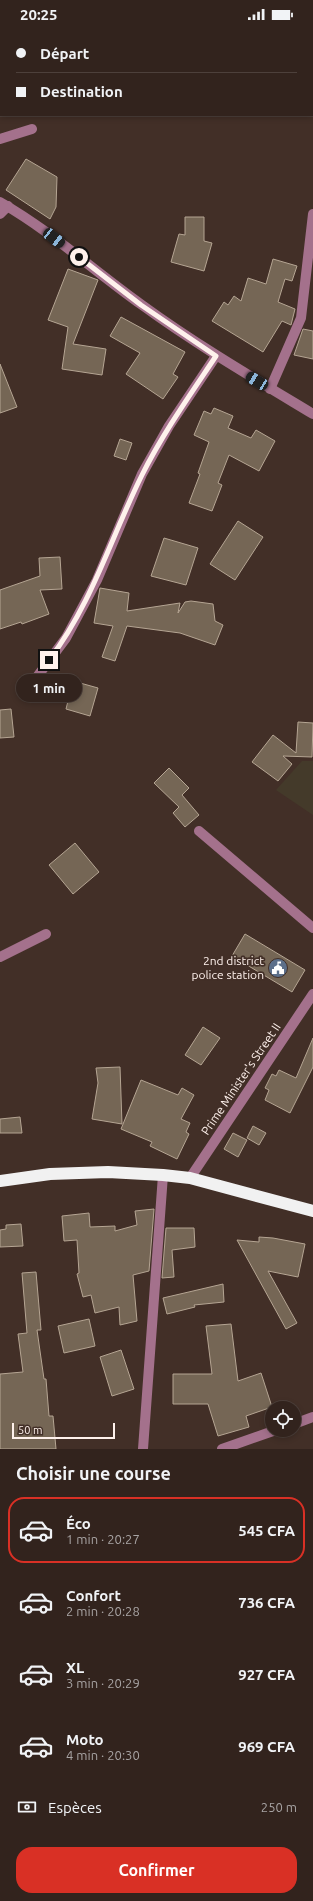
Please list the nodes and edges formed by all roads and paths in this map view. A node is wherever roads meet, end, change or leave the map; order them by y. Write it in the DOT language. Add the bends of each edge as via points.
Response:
graph roads {
  1 [pos="32,129"];
  2 [pos="0,139"];
  3 [pos="4,204"];
  4 [pos="0,214"];
  5 [pos="313,214"];
  6 [pos="216,356"];
  7 [pos="270,389"];
  8 [pos="313,414"];
  9 [pos="25,693"];
  10 [pos="199,831"];
  11 [pos="313,928"];
  12 [pos="46,934"];
  13 [pos="0,956"];
  14 [pos="313,994"];
  15 [pos="163,1175"];
  16 [pos="190,1178"];
  17 [pos="0,1181"];
  18 [pos="313,1211"];
  19 [pos="313,1417"];
  20 [pos="301,1421"];
  21 [pos="265,1434"];
  22 [pos="144,1449"];
  23 [pos="222,1449"];
  1 -- 2 [label="street"];
  3 -- 4 [label="street"];
  3 -- 6 [label="street" via="29,219 141,305"];
  5 -- 7 [label="street" via="301,318"];
  6 -- 7 [label="street"];
  6 -- 9 [label="street" via="169,426 142,474 97,580 66,638"];
  7 -- 8 [label="street"];
  10 -- 11 [label="street"];
  12 -- 13 [label="street"];
  14 -- 16 [label="street, Prime Minister's Street II"];
  15 -- 16 [label="highway"];
  15 -- 17 [label="highway" via="108,1172 57,1174"];
  15 -- 22 [label="street"];
  16 -- 18 [label="highway"];
  19 -- 20 [label="street"];
  21 -- 23 [label="street"];
}
